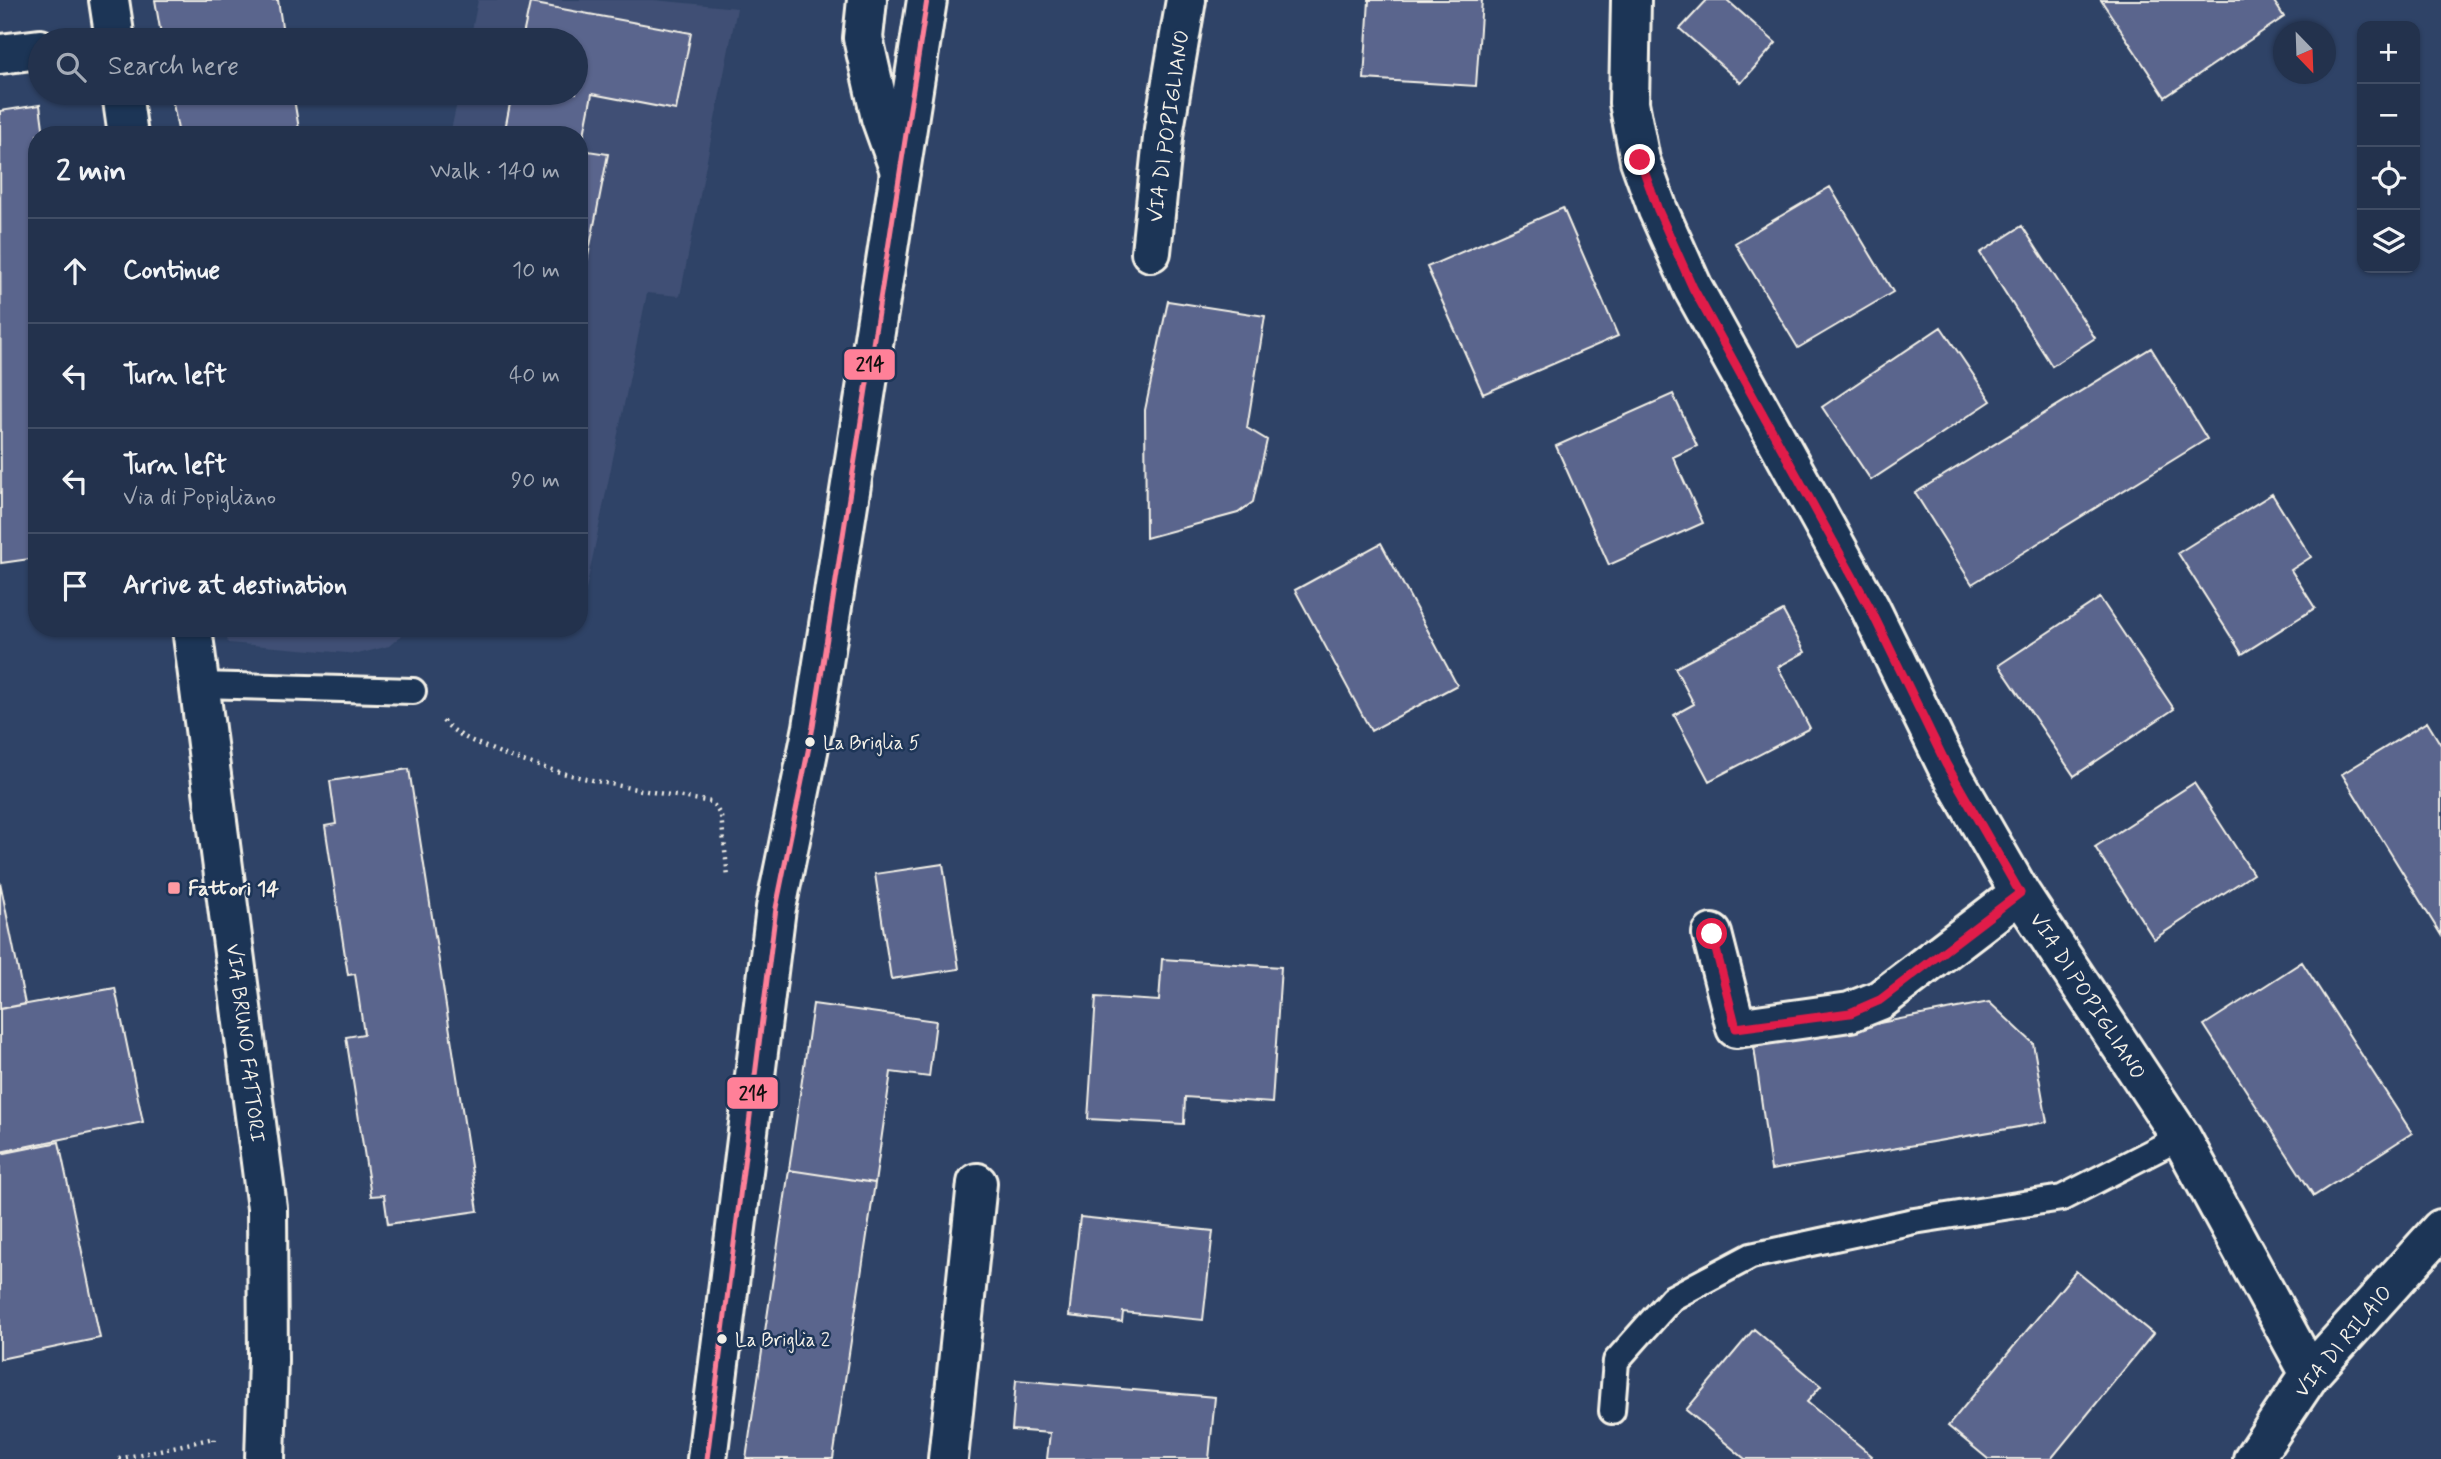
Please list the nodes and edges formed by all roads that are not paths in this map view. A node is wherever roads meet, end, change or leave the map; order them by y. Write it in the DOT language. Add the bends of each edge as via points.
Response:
graph roads {
  1 [pos="109,0"];
  2 [pos="867,0"];
  3 [pos="927,0"];
  4 [pos="1186,0"];
  5 [pos="1631,0"];
  6 [pos="111,28"];
  7 [pos="28,50"];
  8 [pos="0,54"];
  9 [pos="124,105"];
  10 [pos="127,126"];
  11 [pos="900,171"];
  12 [pos="1151,252"];
  13 [pos="193,637"];
  14 [pos="200,685"];
  15 [pos="413,691"];
  16 [pos="2020,893"];
  17 [pos="1712,934"];
  18 [pos="2181,1137"];
  19 [pos="977,1182"];
  20 [pos="2441,1229"];
  21 [pos="2310,1374"];
  22 [pos="1612,1410"];
  23 [pos="265,1459"];
  24 [pos="707,1459"];
  25 [pos="948,1459"];
  26 [pos="2253,1459"];
  1 -- 6 [label="street"];
  2 -- 11 [label="street" via="863,38 881,118"];
  3 -- 11 [label="street"];
  4 -- 12 [label="street, VIA DI POPIGLIANO" via="1164,129"];
  5 -- 16 [label="street, VIA DI POPIGLIANO" via="1629,103 1640,160 1658,210 1693,288 1870,608 1946,764"];
  7 -- 8 [label="street"];
  9 -- 10 [label="street"];
  11 -- 24 [label="street" via="813,727 776,908"];
  13 -- 14 [label="street, VIA BRUNO FATTORI"];
  14 -- 15 [label="lane"];
  14 -- 23 [label="street, VIA BRUNO FATTORI" via="267,1208"];
  16 -- 17 [label="street" via="1880,1000 1850,1013 1807,1019 1736,1028"];
  16 -- 18 [label="street, VIA DI POPIGLIANO"];
  18 -- 21 [label="street, VIA DI POPIGLIANO"];
  18 -- 22 [label="lane" via="2062,1198 1914,1221 1751,1255 1672,1298 1653,1319 1616,1361"];
  19 -- 25 [label="street"];
  20 -- 21 [label="street, VIA DI RILAIO"];
  21 -- 26 [label="street, VIA DI RILAIO"];
}
